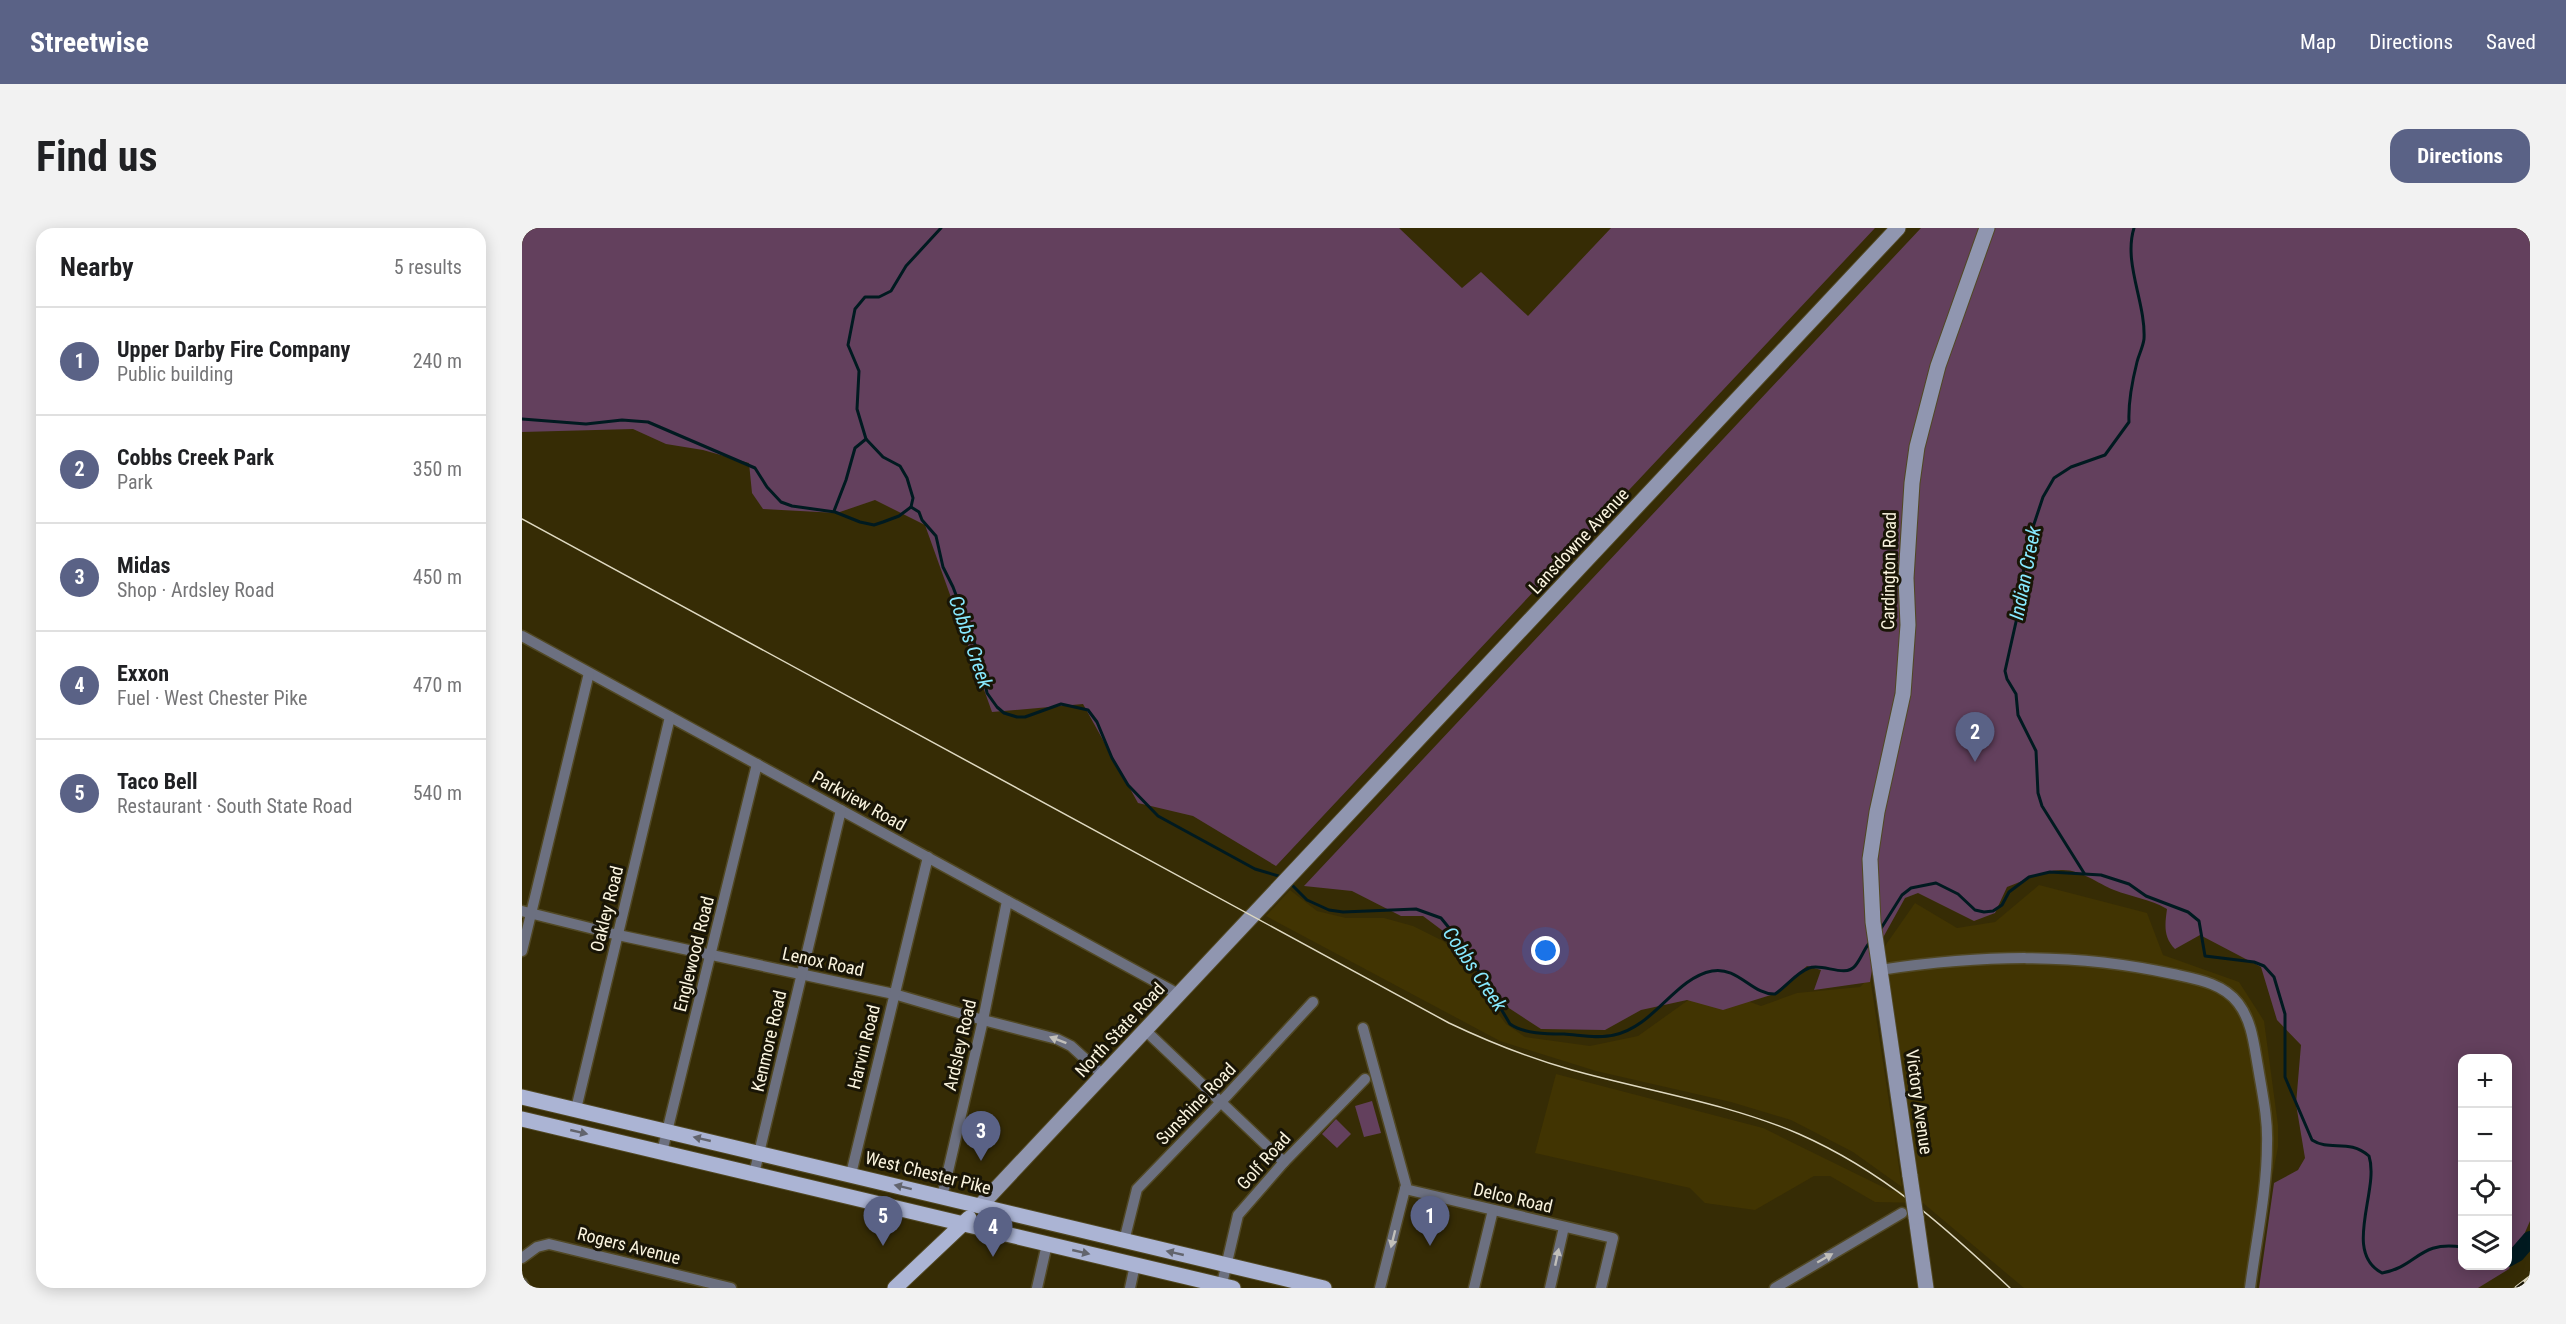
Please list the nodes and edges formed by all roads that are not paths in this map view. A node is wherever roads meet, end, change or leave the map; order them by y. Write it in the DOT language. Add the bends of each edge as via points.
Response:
graph roads {
  1 [pos="1898,228"];
  2 [pos="1987,228"];
  3 [pos="522,636"];
  4 [pos="590,673"];
  5 [pos="670,717"];
  6 [pos="757,764"];
  7 [pos="841,810"];
  8 [pos="928,857"];
  9 [pos="1287,880"];
  10 [pos="1007,901"];
  11 [pos="527,912"];
  12 [pos="1873,922"];
  13 [pos="618,935"];
  14 [pos="522,951"];
  15 [pos="711,955"];
  16 [pos="1879,965"];
  17 [pos="802,974"];
  18 [pos="894,994"];
  19 [pos="1180,995"];
  20 [pos="1313,1002"];
  21 [pos="983,1020"];
  22 [pos="1364,1028"];
  23 [pos="1146,1031"];
  24 [pos="1104,1076"];
  25 [pos="1365,1079"];
  26 [pos="522,1097"];
  27 [pos="1221,1102"];
  28 [pos="576,1109"];
  29 [pos="522,1119"];
  30 [pos="667,1131"];
  31 [pos="662,1152"];
  32 [pos="759,1153"];
  33 [pos="1284,1162"];
  34 [pos="754,1174"];
  35 [pos="851,1174"];
  36 [pos="1405,1189"];
  37 [pos="942,1197"];
  38 [pos="980,1206"];
  39 [pos="1493,1210"];
  40 [pos="1909,1215"];
  41 [pos="963,1223"];
  42 [pos="1564,1227"];
  43 [pos="1124,1241"];
  44 [pos="1047,1244"];
  45 [pos="522,1258"];
  46 [pos="1136,1265"];
  47 [pos="1227,1265"];
  48 [pos="522,1283"];
  49 [pos="1226,1287"];
  50 [pos="525,1288"];
  51 [pos="731,1288"];
  52 [pos="895,1288"];
  53 [pos="1036,1288"];
  54 [pos="1130,1288"];
  55 [pos="1324,1288"];
  56 [pos="1380,1288"];
  57 [pos="1474,1288"];
  58 [pos="1550,1288"];
  59 [pos="1601,1288"];
  60 [pos="1775,1288"];
  61 [pos="1926,1288"];
  62 [pos="2250,1288"];
  1 -- 9 [label="main road, Lansdowne Avenue"];
  2 -- 12 [label="main road, Cardington Road" via="1938,366 1916,456 1906,578 1906,664 1896,732 1871,844"];
  3 -- 4 [label="street, Parkview Road"];
  4 -- 5 [label="street, Parkview Road"];
  4 -- 11 [label="street"];
  5 -- 6 [label="street, Parkview Road"];
  5 -- 13 [label="street, Oakley Road"];
  6 -- 7 [label="street, Parkview Road"];
  6 -- 15 [label="street, Englewood Road"];
  7 -- 8 [label="street, Parkview Road"];
  7 -- 17 [label="street, Kenmore Road"];
  8 -- 10 [label="street, Parkview Road"];
  8 -- 18 [label="street, Harvin Road"];
  9 -- 19 [label="main road, North State Road"];
  10 -- 19 [label="street, Parkview Road"];
  10 -- 21 [label="street, Ardsley Road"];
  11 -- 13 [label="street, Lenox Road"];
  11 -- 14 [label="street"];
  12 -- 16 [label="main road, Victory Avenue"];
  13 -- 15 [label="street, Lenox Road"];
  13 -- 28 [label="street, Oakley Road"];
  15 -- 17 [label="street, Lenox Road"];
  15 -- 30 [label="street, Englewood Road"];
  16 -- 40 [label="main road, Victory Avenue, bridge" via="1910,1176"];
  16 -- 62 [label="street" via="2067,957 2185,977 2219,987 2233,997 2251,1033 2267,1125 2267,1156"];
  17 -- 18 [label="street, Lenox Road"];
  17 -- 32 [label="street, Kenmore Road"];
  18 -- 21 [label="street, Lenox Road"];
  18 -- 35 [label="street, Harvin Road"];
  19 -- 23 [label="main road, North State Road"];
  20 -- 27 [label="street, Sunshine Road"];
  24 -- 21 [label="street, Lenox Road, one-way" via="1058,1039"];
  21 -- 37 [label="street, Ardsley Road"];
  22 -- 36 [label="street" via="1405,1175"];
  23 -- 24 [label="main road, North State Road"];
  23 -- 27 [label="street"];
  24 -- 38 [label="main road, North State Road"];
  25 -- 33 [label="street, Golf Road"];
  26 -- 28 [label="main road, West Chester Pike"];
  27 -- 33 [label="street"];
  27 -- 43 [label="street, Sunshine Road" via="1137,1189"];
  28 -- 30 [label="main road, West Chester Pike"];
  29 -- 31 [label="main road, one-way"];
  30 -- 31 [label="street, Englewood Road"];
  32 -- 30 [label="main road, West Chester Pike, one-way"];
  31 -- 34 [label="main road"];
  32 -- 34 [label="street, Kenmore Road"];
  32 -- 35 [label="main road, West Chester Pike"];
  33 -- 47 [label="street, Golf Road" via="1238,1215"];
  34 -- 41 [label="main road"];
  37 -- 35 [label="main road, West Chester Pike, one-way"];
  36 -- 39 [label="street, Delco Road"];
  36 -- 56 [label="street, one-way"];
  37 -- 38 [label="main road, West Chester Pike"];
  38 -- 41 [label="main road"];
  38 -- 43 [label="main road, West Chester Pike"];
  39 -- 42 [label="street, Delco Road"];
  39 -- 57 [label="street"];
  60 -- 40 [label="street, one-way"];
  40 -- 61 [label="main road, Victory Avenue"];
  41 -- 44 [label="main road"];
  41 -- 52 [label="main road"];
  58 -- 42 [label="street, one-way"];
  42 -- 59 [label="street, Delco Road" via="1612,1238"];
  47 -- 43 [label="main road, West Chester Pike, one-way"];
  44 -- 46 [label="main road, one-way"];
  44 -- 53 [label="street"];
  45 -- 51 [label="street, Rogers Avenue" via="549,1244"];
  46 -- 49 [label="main road"];
  46 -- 54 [label="street"];
  47 -- 49 [label="street, Golf Road"];
  47 -- 55 [label="main road, West Chester Pike"];
  48 -- 50 [label="street"];
}
